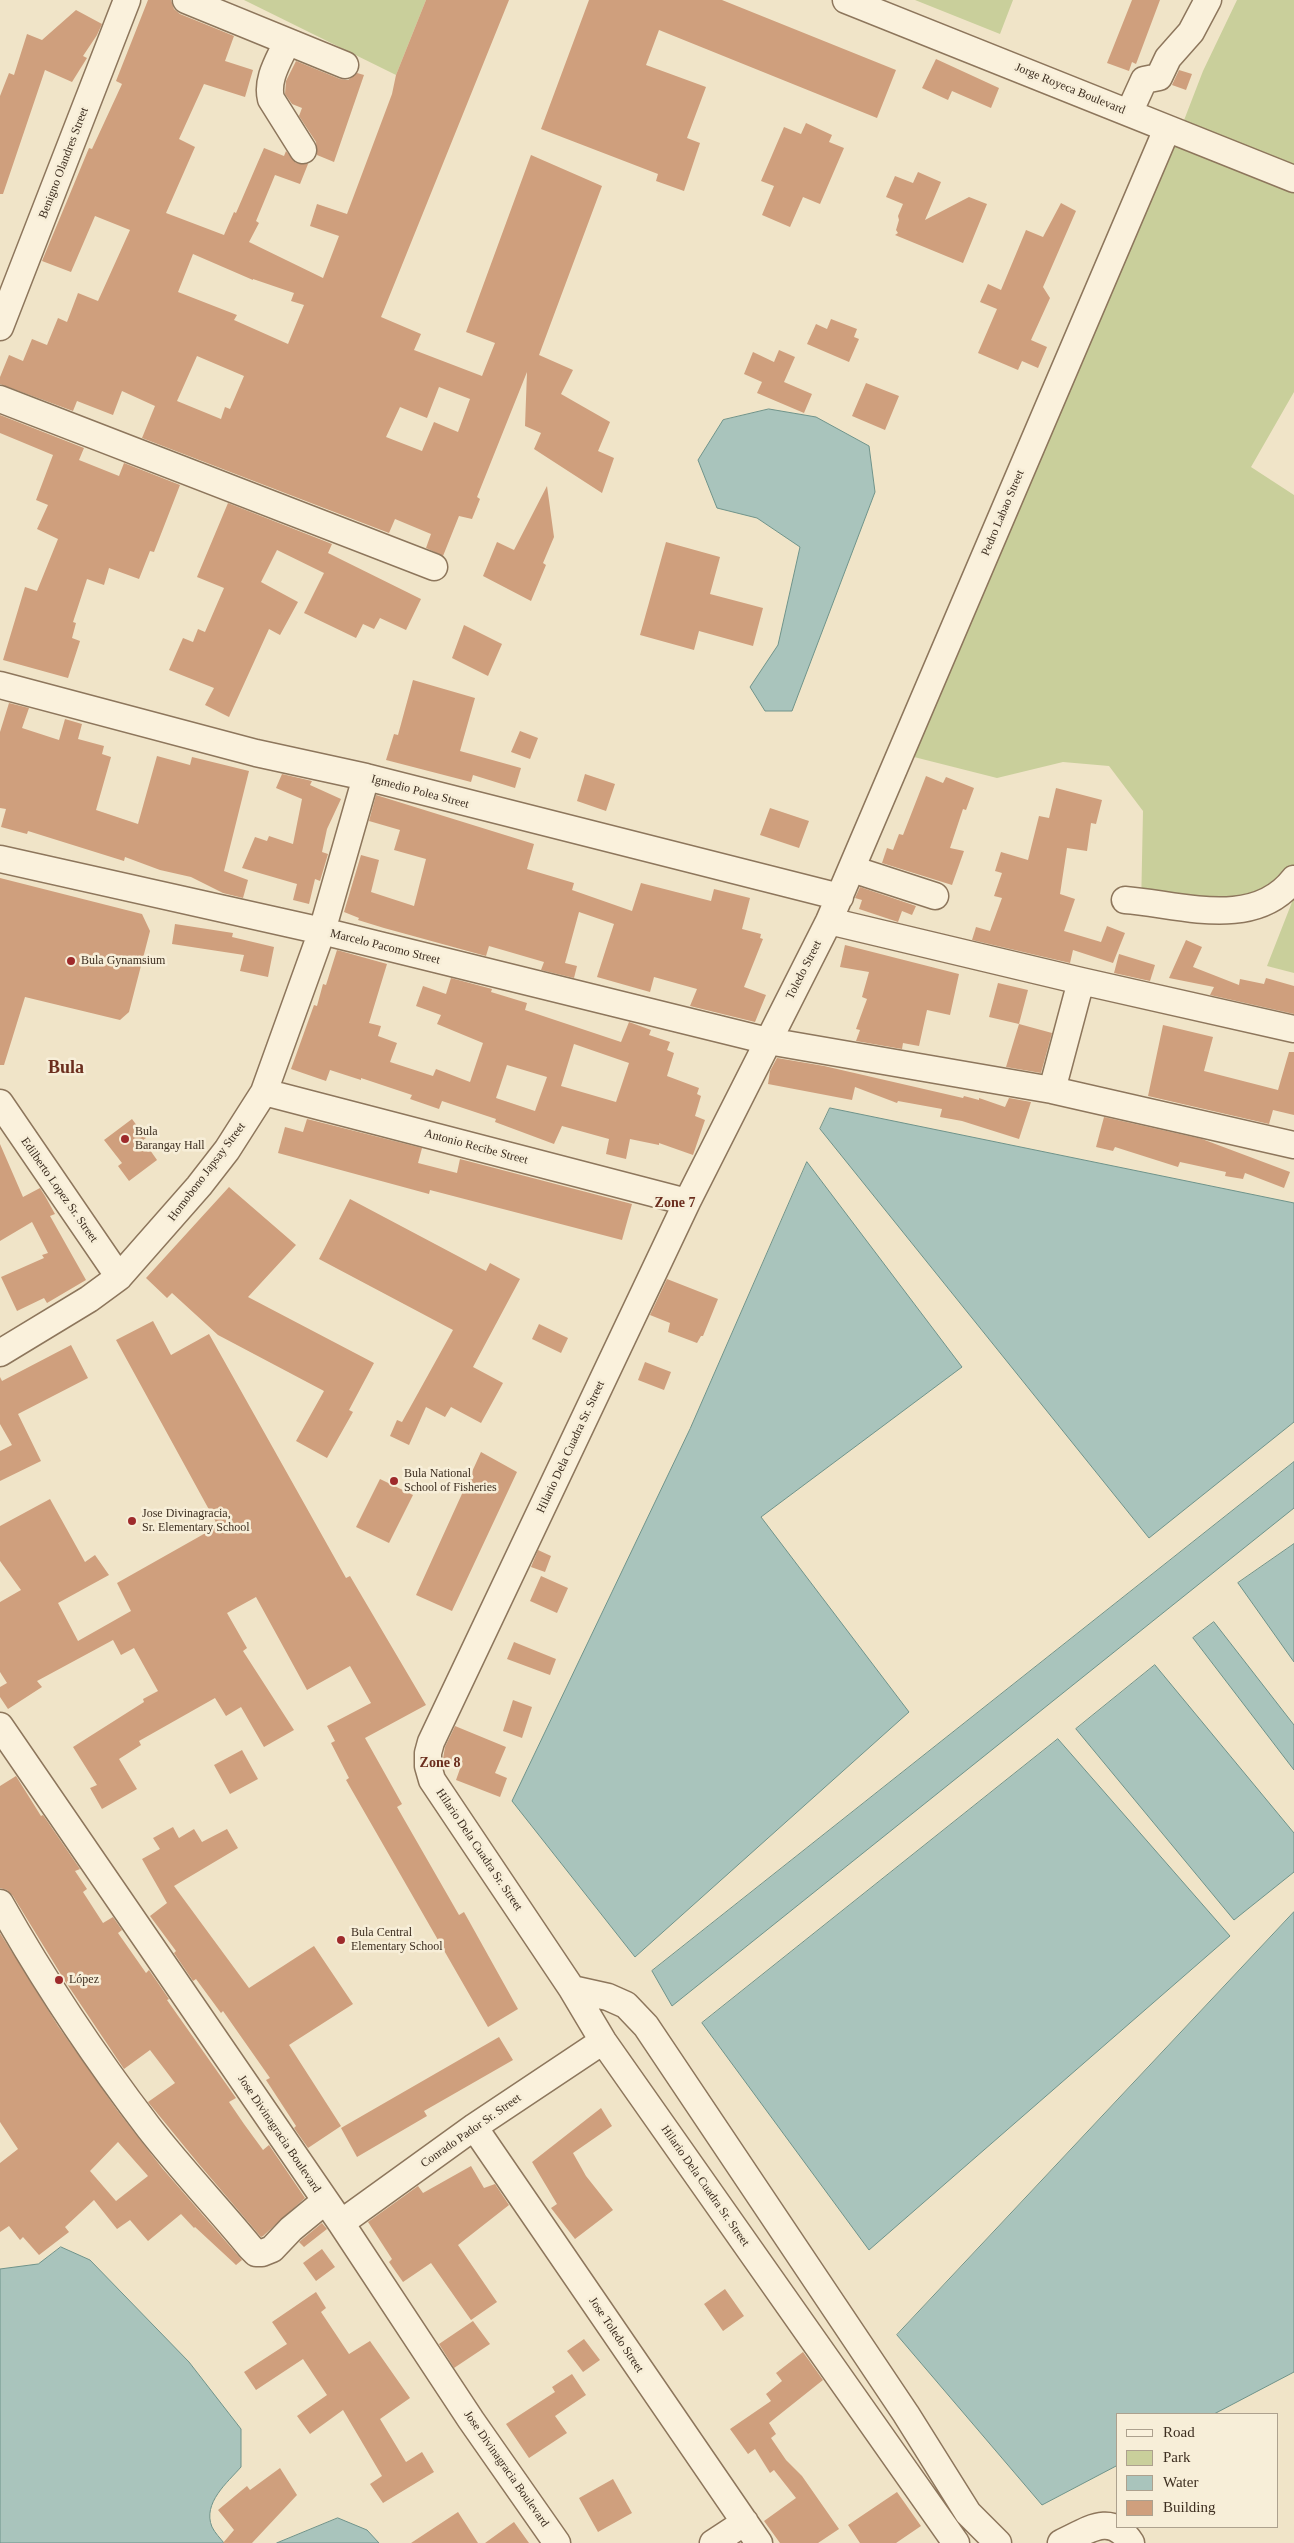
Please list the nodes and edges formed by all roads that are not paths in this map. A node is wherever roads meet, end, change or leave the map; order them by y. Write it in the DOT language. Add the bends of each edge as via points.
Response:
graph roads {
  1 [pos="127,0"];
  2 [pos="186,0"];
  3 [pos="846,0"];
  4 [pos="1208,0"];
  5 [pos="287,42"];
  6 [pos="345,65"];
  7 [pos="1129,113"];
  8 [pos="1167,130"];
  9 [pos="303,150"];
  10 [pos="1294,179"];
  11 [pos="0,327"];
  12 [pos="0,399"];
  13 [pos="434,567"];
  14 [pos="0,685"];
  15 [pos="366,777"];
  16 [pos="0,859"];
  17 [pos="852,870"];
  18 [pos="1294,879"];
  19 [pos="935,896"];
  20 [pos="840,897"];
  21 [pos="1125,900"];
  22 [pos="829,921"];
  23 [pos="322,931"];
  24 [pos="1081,981"];
  25 [pos="1294,1028"];
  26 [pos="768,1041"];
  27 [pos="1052,1090"];
  28 [pos="264,1092"];
  29 [pos="1,1109"];
  30 [pos="1294,1145"];
  31 [pos="687,1202"];
  32 [pos="119,1277"];
  33 [pos="0,1353"];
  34 [pos="0,1726"];
  35 [pos="0,1902"];
  36 [pos="572,1989"];
  37 [pos="603,2041"];
  38 [pos="474,2127"];
  39 [pos="325,2202"];
  40 [pos="341,2222"];
  41 [pos="752,2533"];
  42 [pos="557,2543"];
  43 [pos="712,2543"];
  44 [pos="956,2543"];
  45 [pos="998,2543"];
  46 [pos="1061,2543"];
  47 [pos="1131,2543"];
  1 -- 11 [label="street, Benigno Olandres Street"];
  2 -- 5 [label="street"];
  3 -- 7 [label="street, Jorge Royeca Boulevard"];
  4 -- 7 [label="street" via="1191,32 1168,58 1159,77 1144,80"];
  5 -- 6 [label="street"];
  5 -- 9 [label="street" via="269,90 271,99"];
  7 -- 8 [label="street, Jorge Royeca Boulevard"];
  8 -- 10 [label="street, Jorge Royeca Boulevard"];
  8 -- 17 [label="street, Pedro Labao Street"];
  12 -- 13 [label="street"];
  14 -- 15 [label="street, Igmedio Polea Street" via="256,753"];
  15 -- 20 [label="street, Igmedio Polea Street"];
  15 -- 23 [label="street, Homobono Japsay Street"];
  16 -- 23 [label="street, Marcelo Pacomo Street"];
  17 -- 19 [label="street"];
  17 -- 20 [label="street, Pedro Labao Street"];
  18 -- 21 [label="street" via="1274,897 1256,906 1231,912"];
  20 -- 22 [label="street, Toledo Street"];
  22 -- 24 [label="street"];
  22 -- 26 [label="street, Toledo Street"];
  23 -- 26 [label="street, Marcelo Pacomo Street"];
  23 -- 28 [label="street, Homobono Japsay Street"];
  24 -- 25 [label="street"];
  24 -- 27 [label="street"];
  26 -- 27 [label="street, Marcelo Pacomo Street"];
  26 -- 31 [label="street, Hilario Dela Cuadra Sr. Street"];
  27 -- 30 [label="street, Marcelo Pacomo Street"];
  28 -- 31 [label="street, Antonio Recibe Street"];
  28 -- 32 [label="street, Homobono Japsay Street" via="227,1150 199,1186"];
  29 -- 32 [label="street, Edilberto Lopez Sr. Street"];
  31 -- 36 [label="street, Hilario Dela Cuadra Sr. Street" via="428,1753 432,1780"];
  32 -- 33 [label="street, Homobono Japsay Street"];
  34 -- 39 [label="street, Jose Divinagracia Boulevard"];
  35 -- 39 [label="street" via="32,1960 92,2049 150,2129 250,2247 262,2253 272,2248"];
  36 -- 37 [label="street, Hilario Dela Cuadra Sr. Street"];
  36 -- 45 [label="street" via="608,1997 626,2005 646,2026 906,2414 968,2513"];
  37 -- 38 [label="street, Conrado Pador Sr. Street"];
  37 -- 44 [label="street, Hilario Dela Cuadra Sr. Street"];
  38 -- 40 [label="street, Conrado Pador Sr. Street"];
  38 -- 41 [label="street, Jose Toledo Street"];
  39 -- 40 [label="street, Jose Divinagracia Boulevard"];
  40 -- 42 [label="street, Jose Divinagracia Boulevard" via="471,2420"];
  41 -- 43 [label="street"];
  46 -- 47 [label="street" via="1098,2526 1109,2525 1126,2535"];
}
